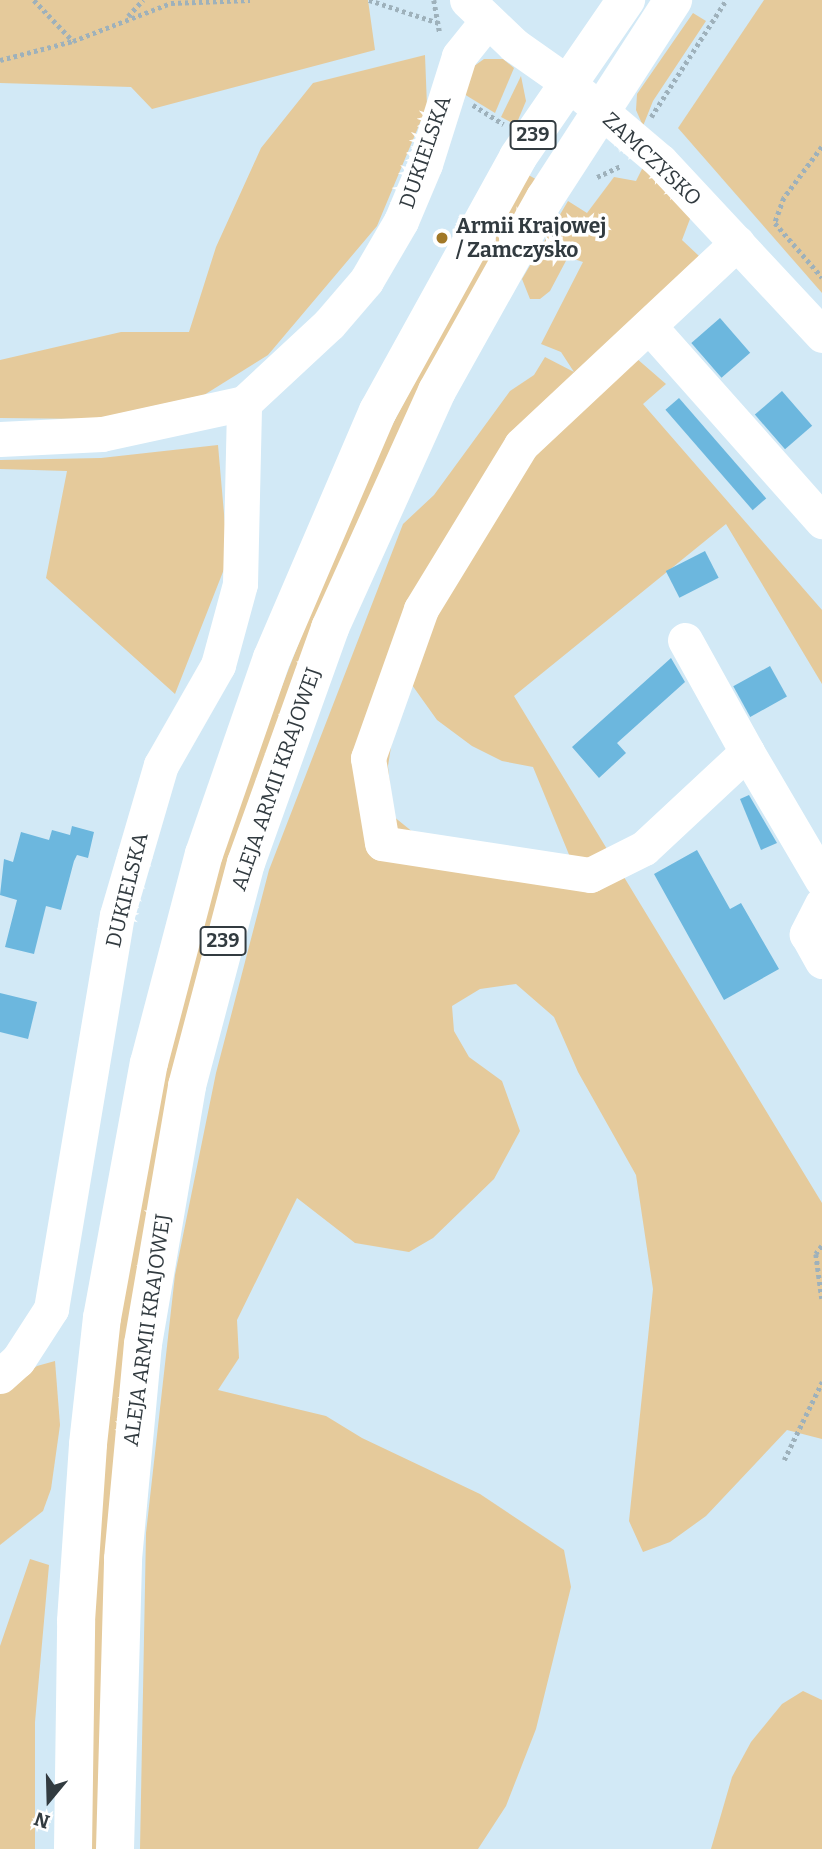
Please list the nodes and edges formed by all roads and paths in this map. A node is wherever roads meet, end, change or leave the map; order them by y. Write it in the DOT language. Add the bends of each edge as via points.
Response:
graph roads {
  1 [pos="34,0"];
  2 [pos="143,0"];
  3 [pos="250,0"];
  4 [pos="369,0"];
  5 [pos="434,0"];
  6 [pos="626,0"];
  7 [pos="673,0"];
  8 [pos="726,0"];
  9 [pos="477,10"];
  10 [pos="127,17"];
  11 [pos="73,41"];
  12 [pos="0,60"];
  13 [pos="568,83"];
  14 [pos="600,110"];
  15 [pos="638,141"];
  16 [pos="822,147"];
  17 [pos="737,243"];
  18 [pos="822,277"];
  19 [pos="649,326"];
  20 [pos="822,335"];
  21 [pos="244,403"];
  22 [pos="0,439"];
  23 [pos="822,521"];
  24 [pos="685,640"];
  25 [pos="747,752"];
  26 [pos="822,880"];
  27 [pos="822,904"];
  28 [pos="822,961"];
  29 [pos="822,1246"];
  30 [pos="822,1299"];
  31 [pos="51,1309"];
  32 [pos="103,1318"];
  33 [pos="0,1376"];
  34 [pos="822,1382"];
  35 [pos="784,1460"];
  36 [pos="73,1849"];
  37 [pos="115,1849"];
  1 -- 11 [label="path"];
  2 -- 10 [label="path"];
  3 -- 10 [label="path" via="171,3"];
  4 -- 5 [label="path" via="440,24"];
  6 -- 13 [label="main road, ALEJA ARMII KRAJOWEJ / 239"];
  7 -- 14 [label="main road, ALEJA ARMII KRAJOWEJ / 239"];
  8 -- 15 [label="path"];
  9 -- 13 [label="street, ZAMCZYSKO"];
  9 -- 21 [label="street, DUKIELSKA" via="425,164 401,221 366,281 329,324"];
  10 -- 11 [label="path"];
  11 -- 12 [label="path"];
  13 -- 14 [label="street, ZAMCZYSKO"];
  13 -- 32 [label="main road, ALEJA ARMII KRAJOWEJ / 239" via="518,157 416,338 345,482 272,657 218,811 174,958 129,1154"];
  14 -- 15 [label="street, ZAMCZYSKO"];
  14 -- 37 [label="main road, ALEJA ARMII KRAJOWEJ / 239" via="474,320 380,510 301,702 221,947 168,1184 133,1422 118,1643"];
  15 -- 17 [label="street, ZAMCZYSKO"];
  16 -- 18 [label="path" via="784,198 775,223"];
  17 -- 19 [label="street"];
  17 -- 20 [label="street, ZAMCZYSKO"];
  19 -- 23 [label="street"];
  19 -- 25 [label="street" via="521,445 421,609 368,758 382,843 590,875 644,848"];
  21 -- 22 [label="street" via="102,434"];
  21 -- 31 [label="street, DUKIELSKA" via="240,584 218,665 161,765 117,915"];
  24 -- 25 [label="street"];
  25 -- 26 [label="street"];
  27 -- 28 [label="street" via="807,934"];
  29 -- 30 [label="path" via="816,1254"];
  31 -- 32 [label="street"];
  31 -- 33 [label="street, DUKIELSKA" via="18,1360"];
  32 -- 36 [label="main road, ALEJA ARMII KRAJOWEJ / 239" via="77,1608"];
  34 -- 35 [label="path"];
}
